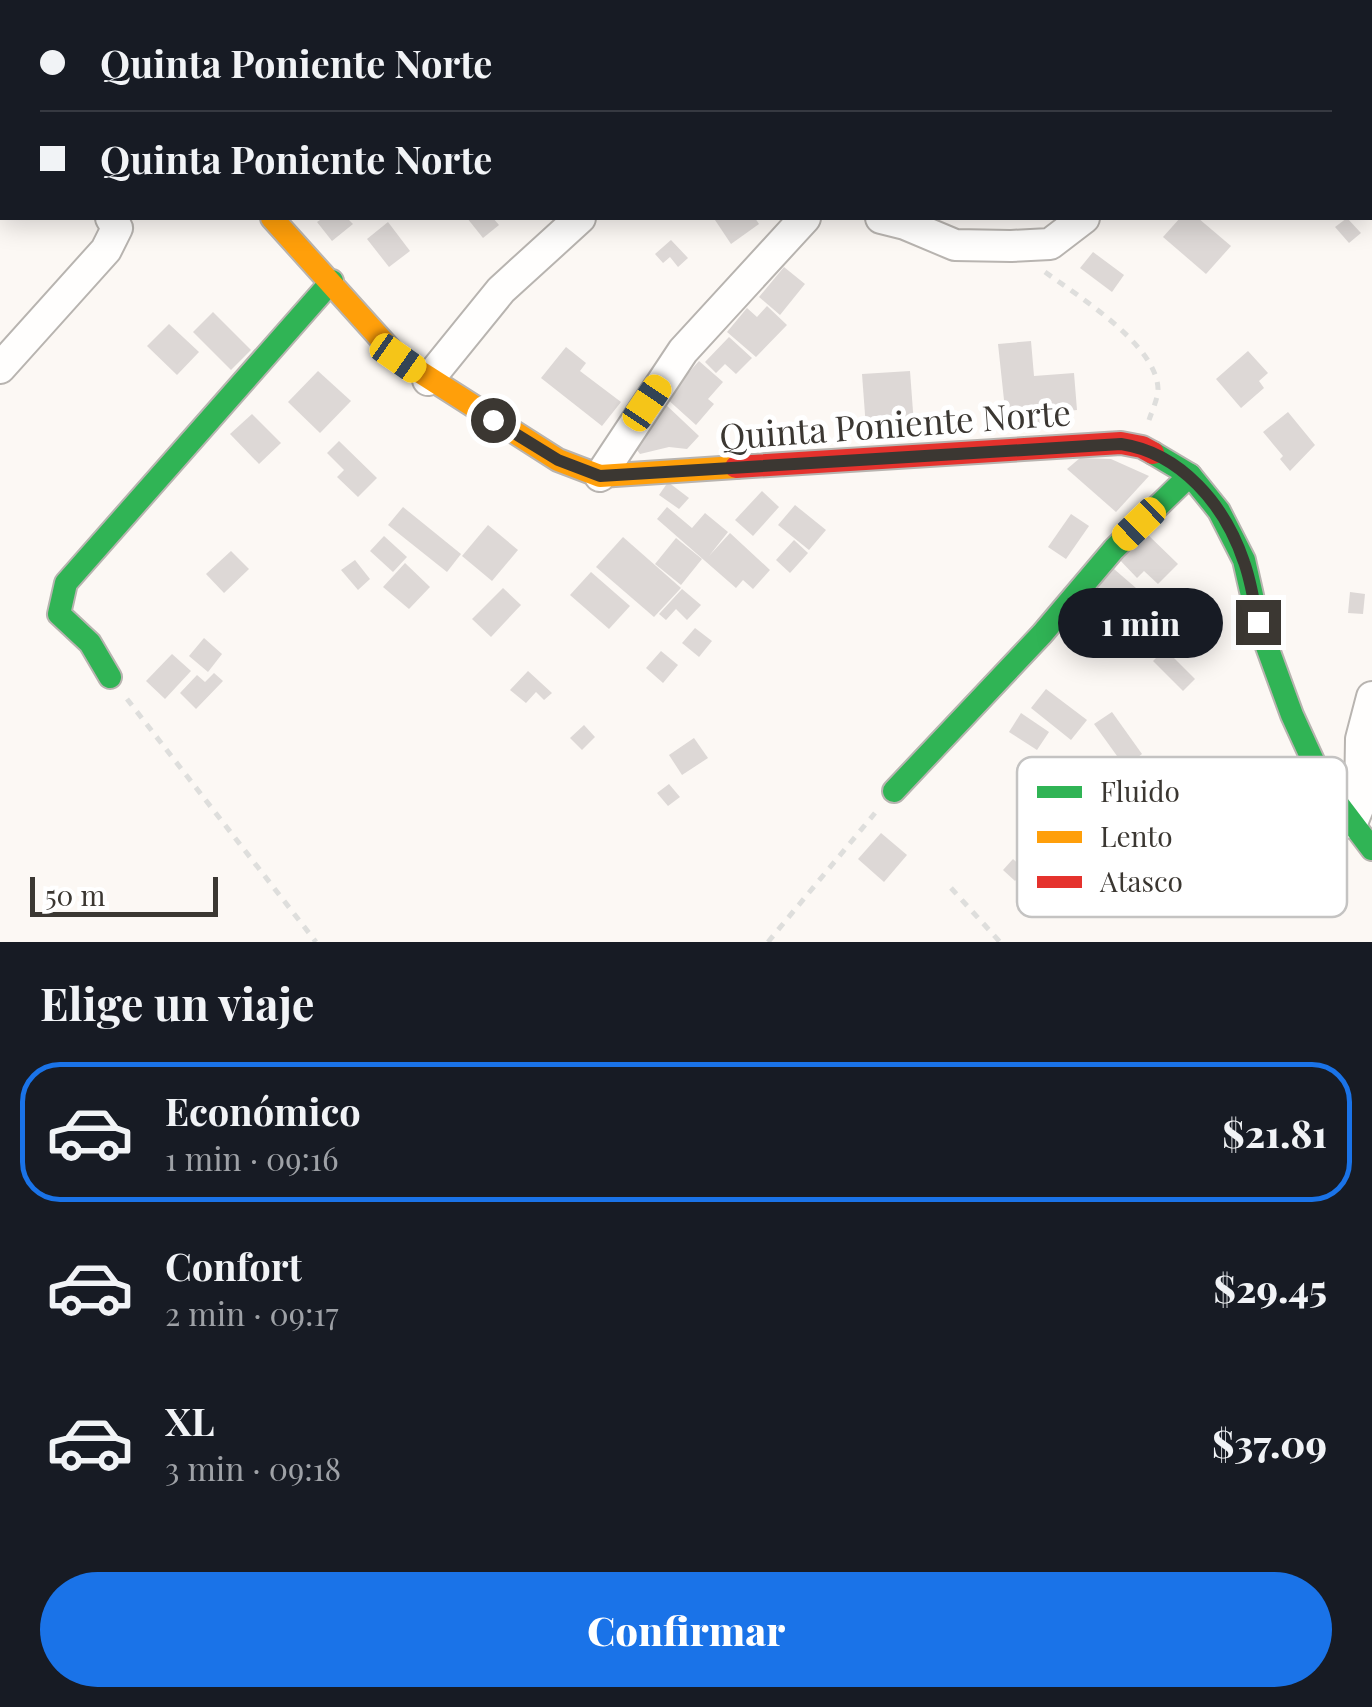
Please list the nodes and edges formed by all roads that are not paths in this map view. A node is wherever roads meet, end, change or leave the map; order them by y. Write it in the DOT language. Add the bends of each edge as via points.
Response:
graph roads {
  1 [pos="113,220"];
  2 [pos="274,220"];
  3 [pos="578,220"];
  4 [pos="803,220"];
  5 [pos="889,220"];
  6 [pos="1081,220"];
  7 [pos="332,281"];
  8 [pos="0,368"];
  9 [pos="428,380"];
  10 [pos="1190,475"];
  11 [pos="600,476"];
  12 [pos="110,677"];
  13 [pos="1372,697"];
  14 [pos="1311,757"];
  15 [pos="894,790"];
  16 [pos="1347,817"];
  17 [pos="1352,824"];
  18 [pos="1372,849"];
  1 -- 8 [label="street" via="118,228 106,250"];
  2 -- 7 [label="street, Quinta Poniente Norte"];
  3 -- 9 [label="street" via="502,290"];
  4 -- 11 [label="street" via="683,351"];
  5 -- 6 [label="street" via="955,245 1011,246 1050,244"];
  7 -- 9 [label="street, Quinta Poniente Norte" via="398,358"];
  7 -- 12 [label="street" via="66,582 60,614 90,643"];
  9 -- 11 [label="street, Quinta Poniente Norte" via="558,460"];
  10 -- 11 [label="street, Quinta Poniente Norte" via="1142,447 1121,444"];
  10 -- 14 [label="street, Quinta Poniente Norte" via="1219,511 1244,560 1258,622"];
  10 -- 15 [label="street"];
  13 -- 17 [label="street" via="1360,740 1360,803"];
  16 -- 17 [label="street, Quinta Poniente Norte"];
  17 -- 18 [label="street, Quinta Poniente Norte"];
}
